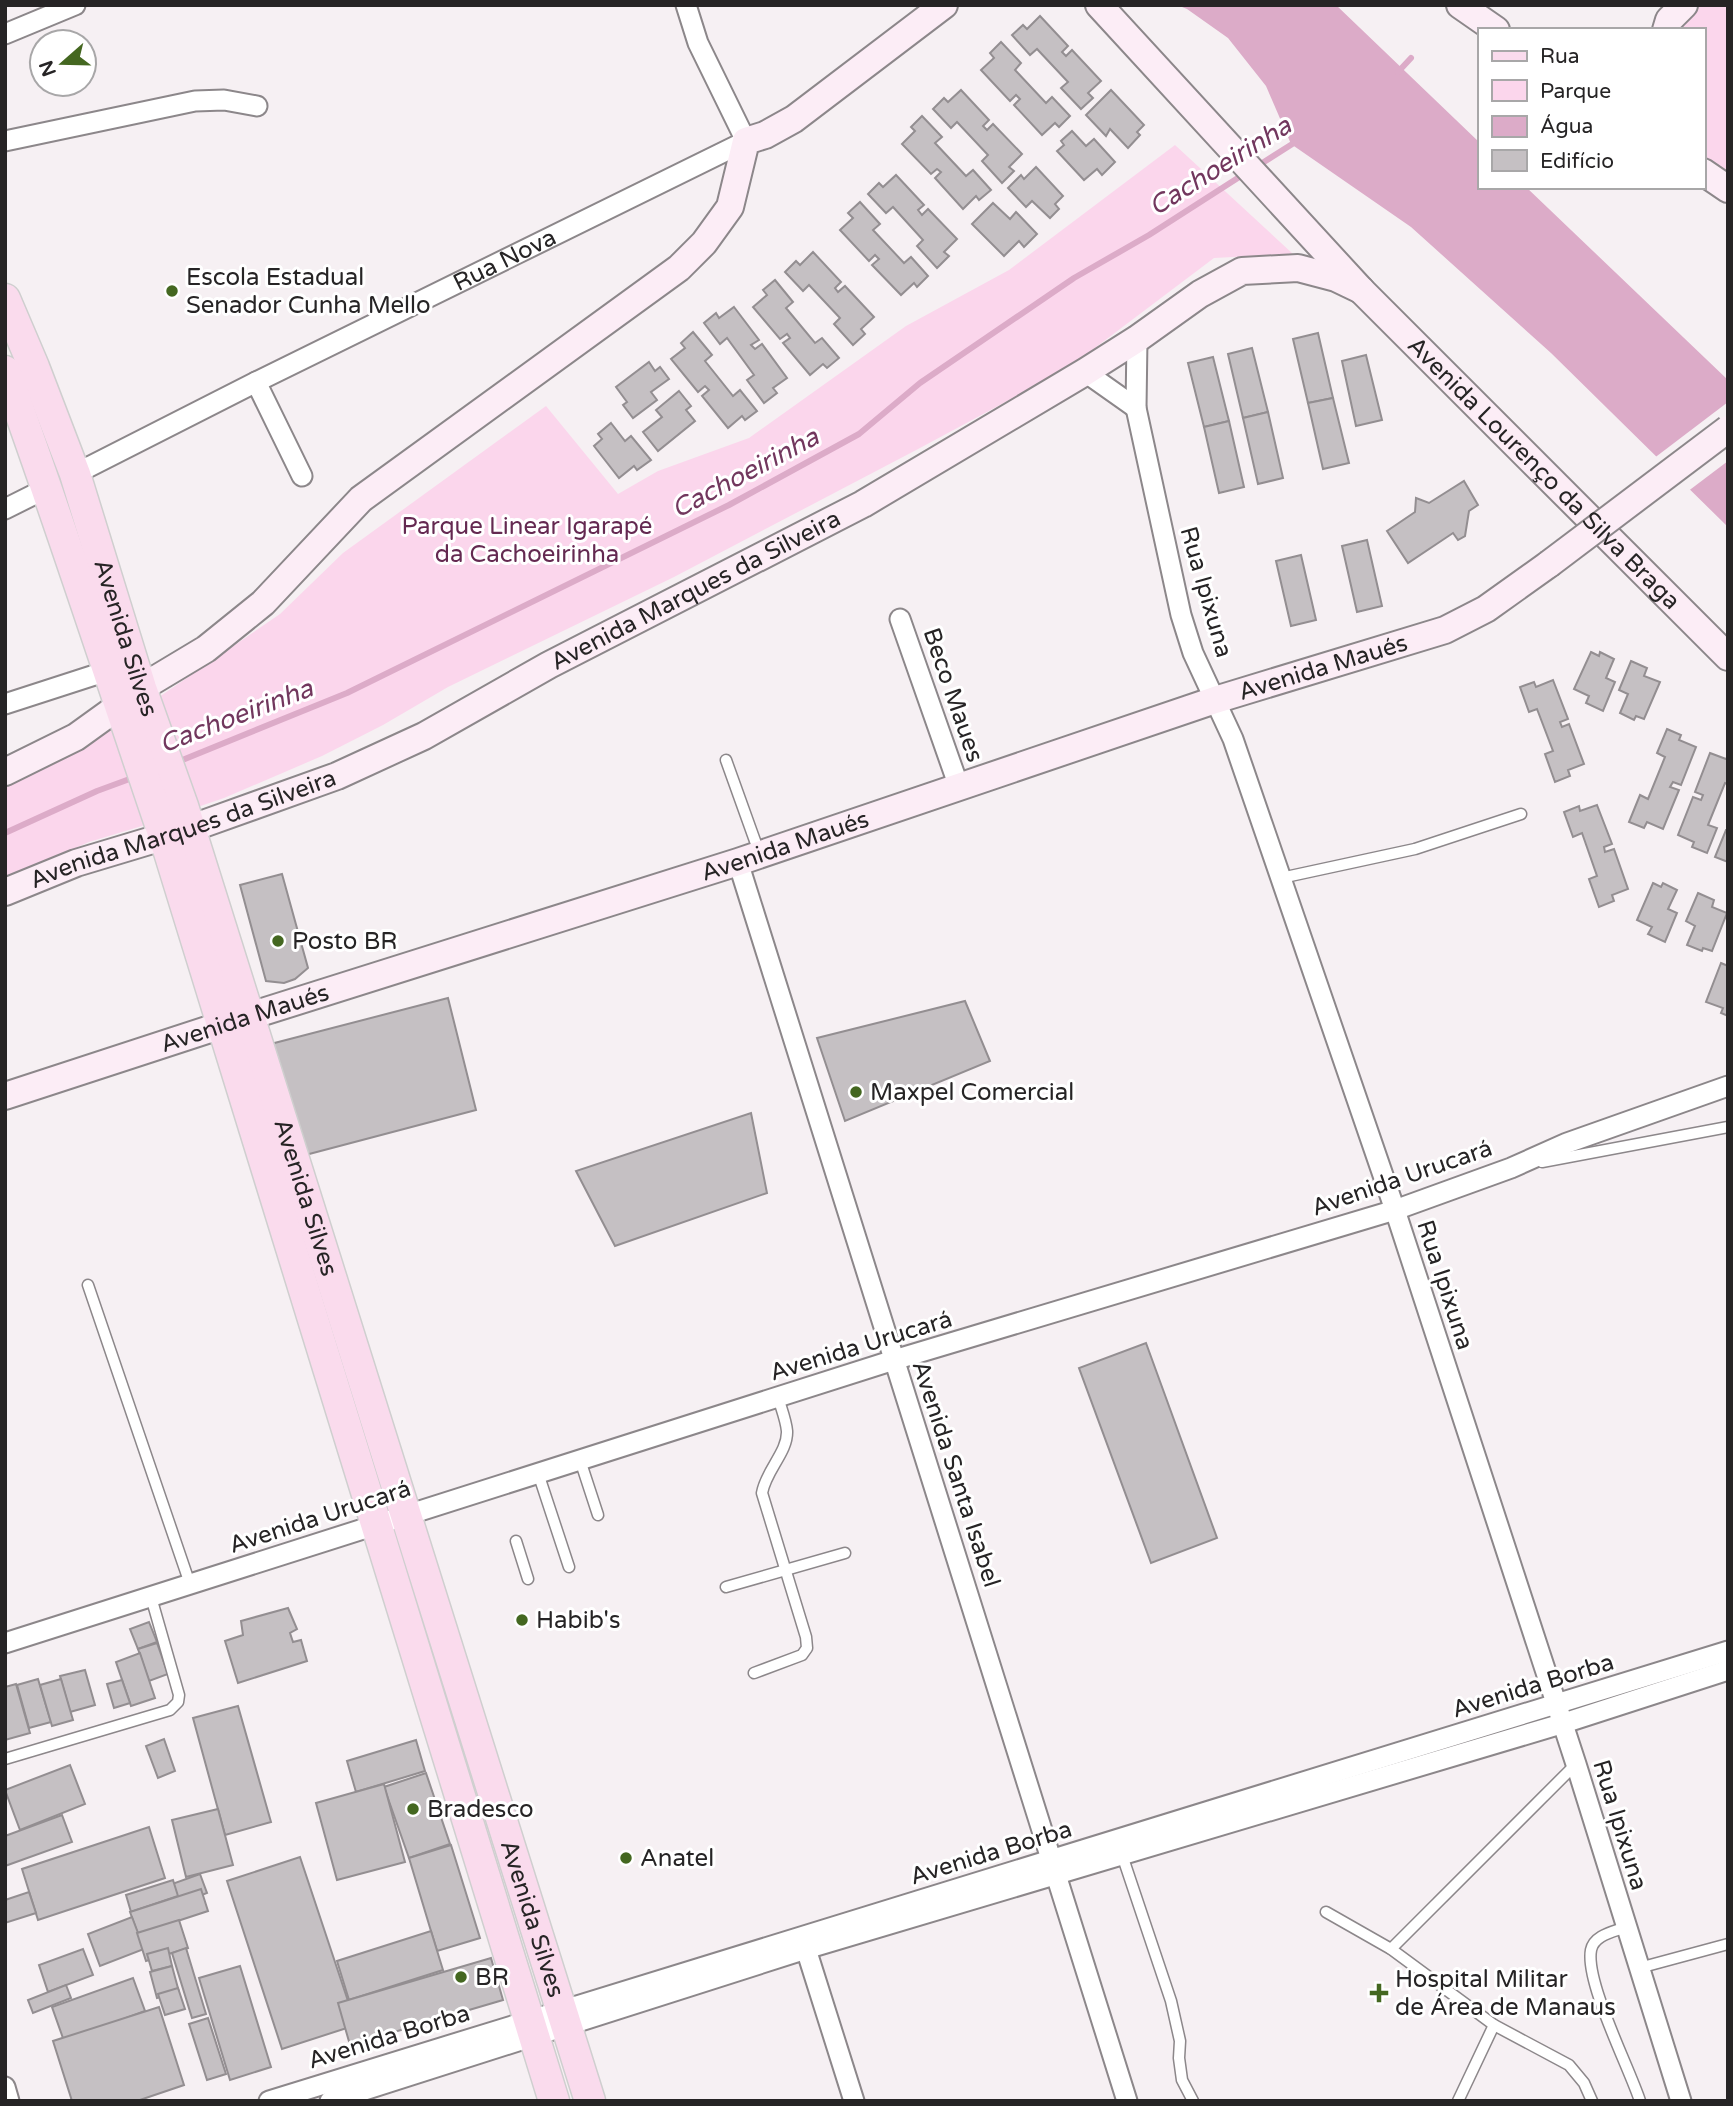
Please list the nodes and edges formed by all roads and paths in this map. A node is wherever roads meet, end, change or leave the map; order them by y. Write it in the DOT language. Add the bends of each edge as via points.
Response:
graph roads {
  1 [pos="75,5"];
  2 [pos="687,5"];
  3 [pos="944,5"];
  4 [pos="1100,5"];
  5 [pos="1460,5"];
  6 [pos="1684,5"];
  7 [pos="1493,28"];
  8 [pos="1667,28"];
  9 [pos="5,34"];
  10 [pos="257,106"];
  11 [pos="5,141"];
  12 [pos="746,141"];
  13 [pos="1705,173"];
  14 [pos="1728,189"];
  15 [pos="1361,290"];
  16 [pos="5,299"];
  17 [pos="1137,339"];
  18 [pos="5,371"];
  19 [pos="1085,372"];
  20 [pos="256,382"];
  21 [pos="1136,408"];
  22 [pos="1728,429"];
  23 [pos="75,474"];
  24 [pos="302,476"];
  25 [pos="47,488"];
  26 [pos="5,509"];
  27 [pos="900,618"];
  28 [pos="1728,657"];
  29 [pos="107,671"];
  30 [pos="1215,699"];
  31 [pos="5,704"];
  32 [pos="134,705"];
  33 [pos="726,760"];
  34 [pos="5,772"];
  35 [pos="959,787"];
  36 [pos="1521,814"];
  37 [pos="173,823"];
  38 [pos="749,858"];
  39 [pos="1281,878"];
  40 [pos="5,892"];
  41 [pos="236,1021"];
  42 [pos="1728,1086"];
  43 [pos="5,1096"];
  44 [pos="1728,1127"];
  45 [pos="1511,1168"];
  46 [pos="1395,1210"];
  47 [pos="88,1285"];
  48 [pos="894,1360"];
  49 [pos="778,1397"];
  50 [pos="580,1460"];
  51 [pos="538,1473"];
  52 [pos="404,1515"];
  53 [pos="598,1516"];
  54 [pos="376,1525"];
  55 [pos="516,1541"];
  56 [pos="845,1553"];
  57 [pos="569,1567"];
  58 [pos="785,1569"];
  59 [pos="528,1579"];
  60 [pos="190,1584"];
  61 [pos="726,1587"];
  62 [pos="151,1597"];
  63 [pos="5,1643"];
  64 [pos="1728,1651"];
  65 [pos="1728,1670"];
  66 [pos="754,1672"];
  67 [pos="1558,1714"];
  68 [pos="5,1759"];
  69 [pos="1576,1764"];
  70 [pos="1122,1855"];
  71 [pos="1054,1868"];
  72 [pos="1326,1912"];
  73 [pos="1626,1927"];
  74 [pos="1728,1944"];
  75 [pos="806,1949"];
  76 [pos="1391,1949"];
  77 [pos="1639,1968"];
  78 [pos="564,2017"];
  79 [pos="1494,2025"];
  80 [pos="531,2028"];
  81 [pos="5,2087"];
  82 [pos="9,2101"];
  83 [pos="269,2101"];
  84 [pos="330,2101"];
  85 [pos="554,2101"];
  86 [pos="590,2101"];
  87 [pos="854,2101"];
  88 [pos="1127,2101"];
  89 [pos="1193,2101"];
  90 [pos="1458,2101"];
  91 [pos="1592,2101"];
  92 [pos="1640,2101"];
  93 [pos="1681,2101"];
  1 -- 9 [label="street"];
  2 -- 12 [label="street" via="698,43"];
  3 -- 12 [label="street, Rua Nova" via="794,119"];
  4 -- 15 [label="street, Avenida Lourenço da Silva Braga"];
  5 -- 7 [label="street"];
  6 -- 8 [label="street"];
  10 -- 11 [label="street" via="195,101"];
  12 -- 20 [label="street, Rua Nova"];
  12 -- 32 [label="street" via="730,207 679,268 361,499 263,603"];
  13 -- 14 [label="street"];
  15 -- 17 [label="street, Avenida Marques da Silveira" via="1298,268 1242,271 1200,294"];
  15 -- 28 [label="street, Avenida Lourenço da Silva Braga"];
  16 -- 23 [label="main road, Avenida Silves"];
  17 -- 19 [label="street, Avenida Marques da Silveira"];
  17 -- 21 [label="street, Rua Ipixuna"];
  18 -- 25 [label="main road, Avenida Silves"];
  19 -- 21 [label="street"];
  19 -- 37 [label="street, Avenida Marques da Silveira" via="863,504 548,665 424,736 337,776"];
  20 -- 23 [label="street, Rua Nova"];
  20 -- 24 [label="street"];
  21 -- 30 [label="street, Rua Ipixuna" via="1181,615"];
  22 -- 30 [label="street, Avenida Maués, bridge" via="1486,609 1445,630"];
  23 -- 32 [label="main road, Avenida Silves"];
  25 -- 26 [label="street"];
  25 -- 29 [label="main road, Avenida Silves"];
  27 -- 35 [label="street, Beco Maues"];
  29 -- 31 [label="street"];
  29 -- 32 [label="main road, Avenida Silves"];
  30 -- 35 [label="street, Avenida Maués"];
  30 -- 39 [label="street, Rua Ipixuna"];
  32 -- 34 [label="street"];
  32 -- 37 [label="main road, Avenida Silves"];
  33 -- 38 [label="lane, Avenida Santa Isabel"];
  35 -- 38 [label="street, Avenida Maués"];
  36 -- 39 [label="lane" via="1415,849"];
  37 -- 40 [label="street, Avenida Marques da Silveira"];
  37 -- 41 [label="main road, Avenida Silves"];
  38 -- 41 [label="street, Avenida Maués"];
  38 -- 48 [label="street, Avenida Santa Isabel"];
  39 -- 46 [label="street, Rua Ipixuna"];
  41 -- 43 [label="street, Avenida Maués"];
  41 -- 52 [label="main road, Avenida Silves"];
  41 -- 54 [label="main road, Avenida Silves"];
  42 -- 45 [label="street, Avenida Urucará" via="1567,1143"];
  44 -- 45 [label="lane"];
  45 -- 46 [label="street, Avenida Urucará"];
  46 -- 48 [label="street, Avenida Urucará"];
  46 -- 67 [label="street, Rua Ipixuna"];
  47 -- 60 [label="lane"];
  48 -- 49 [label="street, Avenida Urucará"];
  48 -- 71 [label="street, Avenida Santa Isabel"];
  49 -- 50 [label="street, Avenida Urucará"];
  49 -- 58 [label="lane" via="787,1431 762,1493"];
  50 -- 51 [label="street, Avenida Urucará"];
  50 -- 53 [label="lane"];
  51 -- 52 [label="street, Avenida Urucará"];
  51 -- 57 [label="lane"];
  52 -- 54 [label="street, Avenida Urucará"];
  52 -- 78 [label="main road, Avenida Silves"];
  54 -- 60 [label="street, Avenida Urucará"];
  54 -- 80 [label="main road, Avenida Silves"];
  55 -- 59 [label="lane"];
  56 -- 58 [label="lane"];
  58 -- 61 [label="lane"];
  58 -- 66 [label="lane" via="807,1648 802,1655"];
  60 -- 62 [label="street, Avenida Urucará"];
  62 -- 63 [label="street, Avenida Urucará"];
  62 -- 68 [label="lane" via="178,1702 170,1710"];
  64 -- 67 [label="street, Avenida Borba"];
  65 -- 67 [label="street, Avenida Borba"];
  67 -- 69 [label="street, Rua Ipixuna"];
  67 -- 70 [label="street, Avenida Borba"];
  67 -- 71 [label="street, Avenida Borba"];
  69 -- 73 [label="street, Rua Ipixuna"];
  69 -- 76 [label="lane"];
  70 -- 71 [label="street, Avenida Borba"];
  70 -- 89 [label="lane" via="1171,2001 1182,2080"];
  71 -- 75 [label="street, Avenida Borba"];
  71 -- 78 [label="street, Avenida Borba"];
  71 -- 88 [label="street, Avenida Santa Isabel"];
  72 -- 76 [label="lane"];
  73 -- 77 [label="street, Rua Ipixuna"];
  73 -- 92 [label="lane" via="1599,1937 1591,1949 1604,2010"];
  74 -- 77 [label="lane"];
  75 -- 78 [label="street, Avenida Borba"];
  75 -- 87 [label="street"];
  76 -- 79 [label="lane"];
  77 -- 93 [label="street, Rua Ipixuna"];
  78 -- 80 [label="street, Avenida Borba"];
  78 -- 86 [label="main road, Avenida Silves"];
  79 -- 90 [label="lane"];
  79 -- 91 [label="lane" via="1569,2065"];
  80 -- 83 [label="street, Avenida Borba"];
  80 -- 84 [label="street, Avenida Borba"];
  80 -- 85 [label="main road, Avenida Silves"];
  81 -- 82 [label="street"];
}
